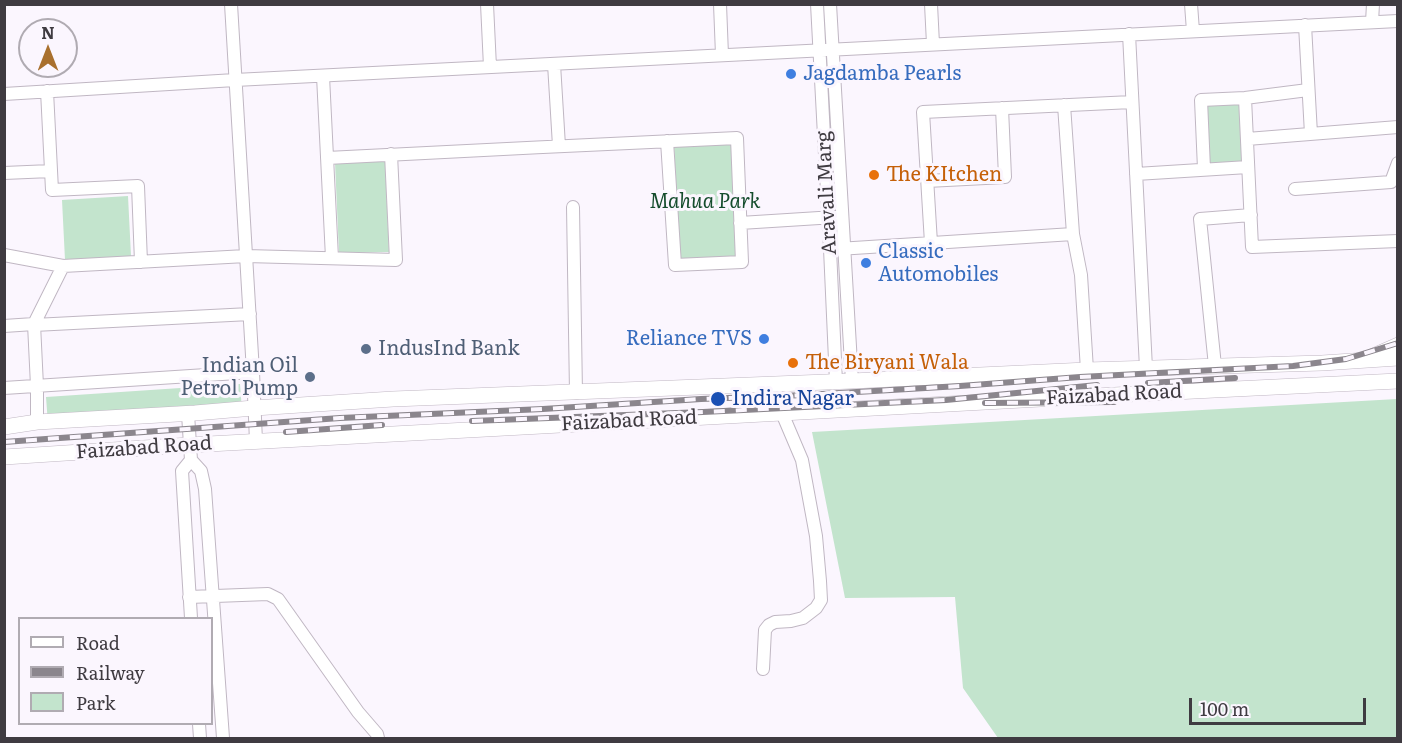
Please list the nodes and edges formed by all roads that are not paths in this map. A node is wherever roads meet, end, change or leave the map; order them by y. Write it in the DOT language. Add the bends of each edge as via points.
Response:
graph roads {
  1 [pos="231,4"];
  2 [pos="487,4"];
  3 [pos="720,4"];
  4 [pos="818,4"];
  5 [pos="830,4"];
  6 [pos="931,4"];
  7 [pos="1191,4"];
  8 [pos="1373,4"];
  9 [pos="1398,21"];
  10 [pos="1372,22"];
  11 [pos="1305,25"];
  12 [pos="1193,31"];
  13 [pos="1129,34"];
  14 [pos="933,44"];
  15 [pos="820,50"];
  16 [pos="833,50"];
  17 [pos="722,55"];
  18 [pos="554,64"];
  19 [pos="490,67"];
  20 [pos="323,76"];
  21 [pos="235,80"];
  22 [pos="1308,90"];
  23 [pos="47,91"];
  24 [pos="4,94"];
  25 [pos="1245,98"];
  26 [pos="1132,102"];
  27 [pos="1064,105"];
  28 [pos="1002,108"];
  29 [pos="1398,127"];
  30 [pos="1311,134"];
  31 [pos="1247,139"];
  32 [pos="667,141"];
  33 [pos="559,146"];
  34 [pos="391,154"];
  35 [pos="327,158"];
  36 [pos="1398,163"];
  37 [pos="1248,167"];
  38 [pos="1204,169"];
  39 [pos="51,171"];
  40 [pos="4,173"];
  41 [pos="1136,174"];
  42 [pos="927,181"];
  43 [pos="1295,189"];
  44 [pos="573,207"];
  45 [pos="1251,215"];
  46 [pos="843,217"];
  47 [pos="829,218"];
  48 [pos="740,223"];
  49 [pos="1073,234"];
  50 [pos="1398,241"];
  51 [pos="930,243"];
  52 [pos="845,248"];
  53 [pos="830,249"];
  54 [pos="4,255"];
  55 [pos="246,256"];
  56 [pos="332,258"];
  57 [pos="141,262"];
  58 [pos="63,266"];
  59 [pos="249,314"];
  60 [pos="34,324"];
  61 [pos="4,326"];
  62 [pos="1398,345"];
  63 [pos="1398,358"];
  64 [pos="1359,362"];
  65 [pos="1215,366"];
  66 [pos="1146,369"];
  67 [pos="1087,370"];
  68 [pos="253,372"];
  69 [pos="852,381"];
  70 [pos="1398,381"];
  71 [pos="836,382"];
  72 [pos="37,386"];
  73 [pos="4,388"];
  74 [pos="576,393"];
  75 [pos="254,408"];
  76 [pos="782,413"];
  77 [pos="188,414"];
  78 [pos="37,422"];
  79 [pos="4,427"];
  80 [pos="256,441"];
  81 [pos="190,452"];
  82 [pos="4,457"];
  83 [pos="213,595"];
  84 [pos="189,597"];
  85 [pos="191,617"];
  86 [pos="763,669"];
  87 [pos="223,738"];
  88 [pos="378,738"];
  1 -- 21 [label="street"];
  2 -- 19 [label="street"];
  3 -- 17 [label="street"];
  4 -- 15 [label="street, Aravali Marg"];
  5 -- 16 [label="street, Aravali Marg"];
  6 -- 14 [label="street"];
  7 -- 12 [label="street"];
  8 -- 10 [label="street"];
  9 -- 10 [label="street"];
  10 -- 11 [label="street"];
  11 -- 12 [label="street"];
  11 -- 22 [label="street"];
  12 -- 13 [label="street"];
  13 -- 14 [label="street"];
  13 -- 26 [label="street"];
  14 -- 16 [label="street"];
  15 -- 16 [label="street"];
  15 -- 17 [label="street"];
  15 -- 47 [label="street, Aravali Marg"];
  16 -- 46 [label="street, Aravali Marg"];
  17 -- 18 [label="street"];
  18 -- 19 [label="street"];
  18 -- 33 [label="street"];
  19 -- 20 [label="street"];
  20 -- 21 [label="street"];
  20 -- 35 [label="street"];
  21 -- 23 [label="street"];
  21 -- 55 [label="street"];
  22 -- 25 [label="street"];
  22 -- 30 [label="street"];
  23 -- 24 [label="street"];
  23 -- 39 [label="street"];
  25 -- 31 [label="street"];
  25 -- 38 [label="street" via="1201,100"];
  26 -- 27 [label="street"];
  26 -- 41 [label="street"];
  27 -- 28 [label="street"];
  27 -- 49 [label="street"];
  28 -- 42 [label="street" via="1005,177"];
  28 -- 42 [label="street" via="923,112"];
  29 -- 30 [label="street"];
  30 -- 31 [label="street"];
  31 -- 37 [label="street"];
  32 -- 33 [label="street"];
  32 -- 48 [label="street" via="737,138"];
  32 -- 48 [label="street" via="675,265 742,262"];
  33 -- 34 [label="street"];
  34 -- 35 [label="street"];
  34 -- 56 [label="street" via="396,260"];
  35 -- 56 [label="street"];
  36 -- 43 [label="street" via="1391,182"];
  37 -- 38 [label="street"];
  37 -- 45 [label="street"];
  38 -- 41 [label="street"];
  39 -- 40 [label="street"];
  39 -- 57 [label="street" via="52,190 138,186"];
  41 -- 66 [label="street"];
  42 -- 51 [label="street"];
  44 -- 74 [label="street"];
  45 -- 50 [label="street" via="1252,247"];
  45 -- 65 [label="street" via="1200,219"];
  46 -- 47 [label="street"];
  46 -- 52 [label="street, Aravali Marg"];
  47 -- 48 [label="street"];
  47 -- 53 [label="street, Aravali Marg"];
  49 -- 51 [label="street"];
  49 -- 67 [label="street" via="1081,275"];
  51 -- 52 [label="street"];
  52 -- 53 [label="street"];
  52 -- 69 [label="street, Aravali Marg"];
  53 -- 71 [label="street, Aravali Marg"];
  54 -- 58 [label="street"];
  55 -- 56 [label="street"];
  55 -- 57 [label="street"];
  55 -- 59 [label="street"];
  57 -- 58 [label="street"];
  58 -- 60 [label="street"];
  59 -- 60 [label="street"];
  59 -- 68 [label="street"];
  60 -- 61 [label="street"];
  60 -- 72 [label="street"];
  62 -- 64 [label="main road"];
  63 -- 64 [label="main road, Faizabad Road"];
  64 -- 65 [label="main road, Faizabad Road"];
  65 -- 66 [label="main road, Faizabad Road"];
  66 -- 67 [label="main road, Faizabad Road"];
  67 -- 69 [label="main road, Faizabad Road"];
  68 -- 72 [label="street"];
  68 -- 75 [label="street"];
  69 -- 71 [label="main road, Faizabad Road"];
  70 -- 76 [label="main road, Faizabad Road"];
  71 -- 74 [label="main road, Faizabad Road"];
  72 -- 73 [label="street"];
  72 -- 78 [label="street"];
  74 -- 75 [label="main road, Faizabad Road"];
  75 -- 77 [label="main road, Faizabad Road"];
  75 -- 80 [label="street"];
  76 -- 80 [label="main road, Faizabad Road"];
  76 -- 86 [label="street" via="801,460 816,536 821,600 803,618 769,625 765,630"];
  77 -- 78 [label="main road, Faizabad Road"];
  77 -- 81 [label="street"];
  78 -- 79 [label="main road, Faizabad Road"];
  80 -- 81 [label="main road, Faizabad Road"];
  81 -- 82 [label="main road, Faizabad Road"];
  81 -- 83 [label="street" via="201,471 205,489"];
  81 -- 84 [label="street" via="182,471"];
  83 -- 84 [label="street"];
  83 -- 87 [label="street"];
  83 -- 88 [label="street" via="268,594 278,599"];
  84 -- 85 [label="street"];
}
